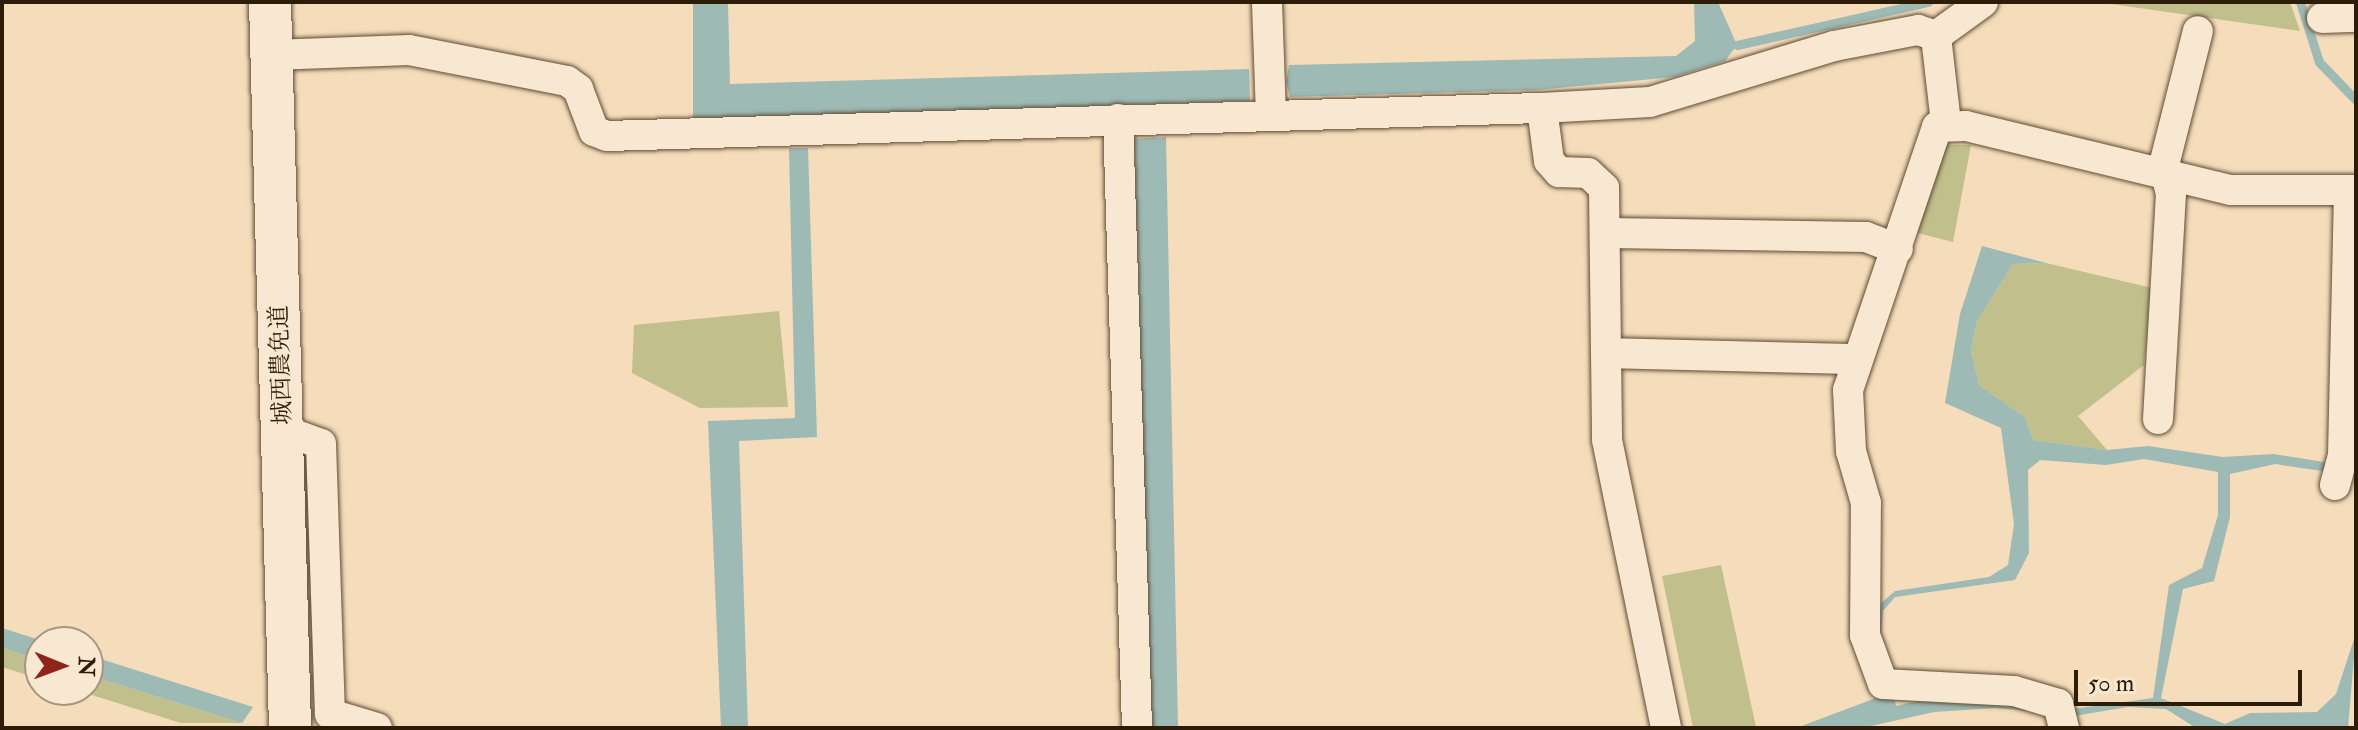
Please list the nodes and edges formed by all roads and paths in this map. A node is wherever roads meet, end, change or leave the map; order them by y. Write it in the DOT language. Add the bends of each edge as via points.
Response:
graph roads {
  1 [pos="270,2"];
  2 [pos="1267,2"];
  3 [pos="1983,2"];
  4 [pos="2356,17"];
  5 [pos="2322,18"];
  6 [pos="2198,31"];
  7 [pos="1936,36"];
  8 [pos="272,55"];
  9 [pos="1542,108"];
  10 [pos="1271,114"];
  11 [pos="1118,119"];
  12 [pos="1946,123"];
  13 [pos="2167,180"];
  14 [pos="2353,190"];
  15 [pos="1609,233"];
  16 [pos="1898,249"];
  17 [pos="1608,353"];
  18 [pos="1856,359"];
  19 [pos="2158,419"];
  20 [pos="283,430"];
  21 [pos="2335,485"];
  22 [pos="2062,717"];
  23 [pos="290,728"];
  24 [pos="377,728"];
  25 [pos="1137,728"];
  26 [pos="1666,728"];
  1 -- 8 [label="street, 城西農免道"];
  2 -- 10 [label="street"];
  3 -- 7 [label="street"];
  4 -- 5 [label="street"];
  6 -- 13 [label="street" via="2164,165"];
  7 -- 9 [label="street" via="1918,30 1834,46 1650,102"];
  7 -- 12 [label="street"];
  8 -- 11 [label="street" via="409,50 567,81 578,89 594,131 607,136"];
  8 -- 20 [label="street, 城西農免道"];
  9 -- 10 [label="street"];
  9 -- 15 [label="street" via="1549,161 1559,172 1588,173 1604,188"];
  10 -- 11 [label="street"];
  11 -- 25 [label="street"];
  12 -- 13 [label="street"];
  12 -- 16 [label="street" via="1927,147"];
  13 -- 14 [label="street" via="2230,190"];
  13 -- 19 [label="street"];
  14 -- 21 [label="street" via="2343,456"];
  15 -- 16 [label="street" via="1866,237"];
  15 -- 17 [label="street"];
  16 -- 18 [label="street"];
  17 -- 18 [label="street"];
  17 -- 26 [label="street" via="1607,440"];
  18 -- 22 [label="street" via="1846,419 1866,503 1865,635 1890,686 2014,691"];
  20 -- 23 [label="street, 城西農免道"];
  20 -- 24 [label="street" via="321,444 330,714"];
}
